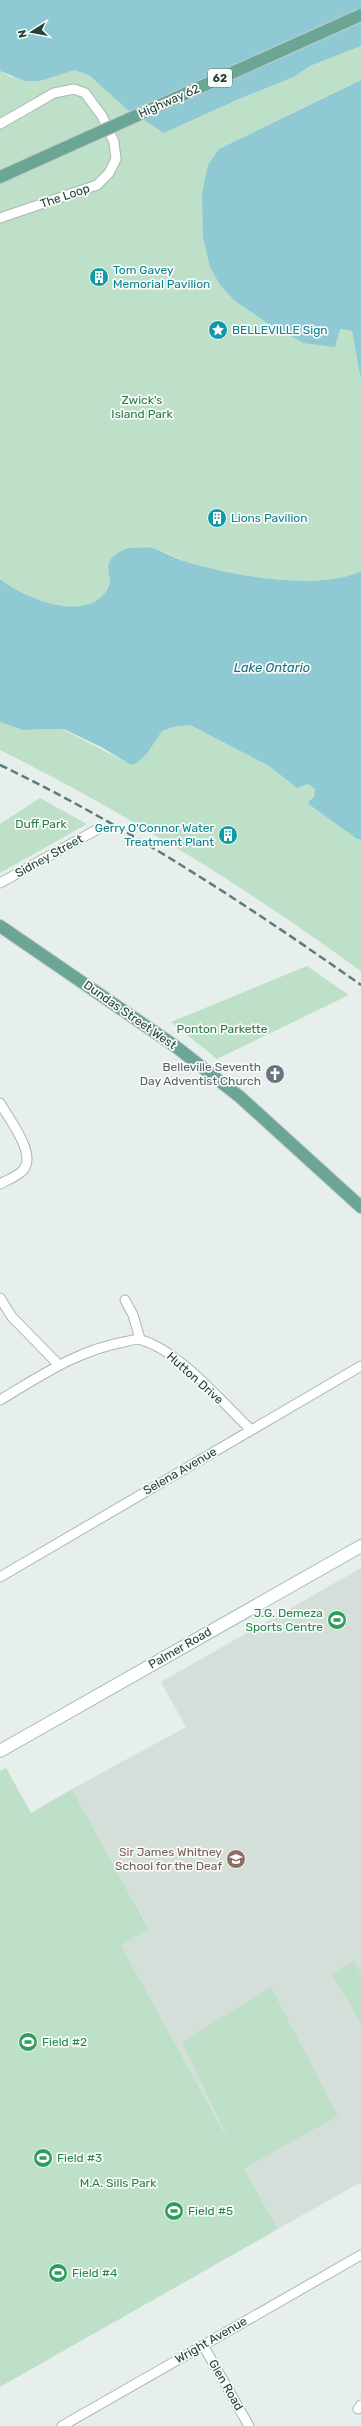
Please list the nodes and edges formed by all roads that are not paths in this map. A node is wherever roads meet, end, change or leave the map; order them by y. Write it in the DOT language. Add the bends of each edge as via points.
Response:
graph roads {
  1 [pos="361,15"];
  2 [pos="0,124"];
  3 [pos="0,177"];
  4 [pos="0,218"];
  5 [pos="98,828"];
  6 [pos="0,883"];
  7 [pos="0,926"];
  8 [pos="0,1104"];
  9 [pos="0,1184"];
  10 [pos="361,1207"];
  11 [pos="0,1298"];
  12 [pos="125,1300"];
  13 [pos="140,1339"];
  14 [pos="60,1365"];
  15 [pos="361,1366"];
  16 [pos="0,1400"];
  17 [pos="251,1430"];
  18 [pos="361,1546"];
  19 [pos="0,1576"];
  20 [pos="0,1751"];
  21 [pos="361,2255"];
  22 [pos="203,2345"];
  23 [pos="62,2426"];
  24 [pos="249,2426"];
  1 -- 3 [label="main road, Highway 62 / 62, bridge"];
  2 -- 4 [label="street, The Loop" via="54,93 74,89 85,93 100,111 114,142 116,159 109,173 97,184"];
  5 -- 6 [label="street, Sidney Street"];
  7 -- 10 [label="main road, Dundas Street West" via="181,1050 240,1097"];
  8 -- 9 [label="street" via="26,1148 28,1160 23,1170"];
  11 -- 14 [label="street" via="12,1317"];
  12 -- 13 [label="street" via="133,1315"];
  13 -- 14 [label="street" via="111,1344"];
  13 -- 17 [label="street, Hutton Drive" via="162,1348"];
  14 -- 16 [label="street"];
  15 -- 17 [label="street, Selena Avenue"];
  17 -- 19 [label="street, Selena Avenue"];
  18 -- 20 [label="street, Palmer Road"];
  21 -- 22 [label="street, Wright Avenue"];
  22 -- 23 [label="street, Wright Avenue"];
  22 -- 24 [label="street, Glen Road"];
}
